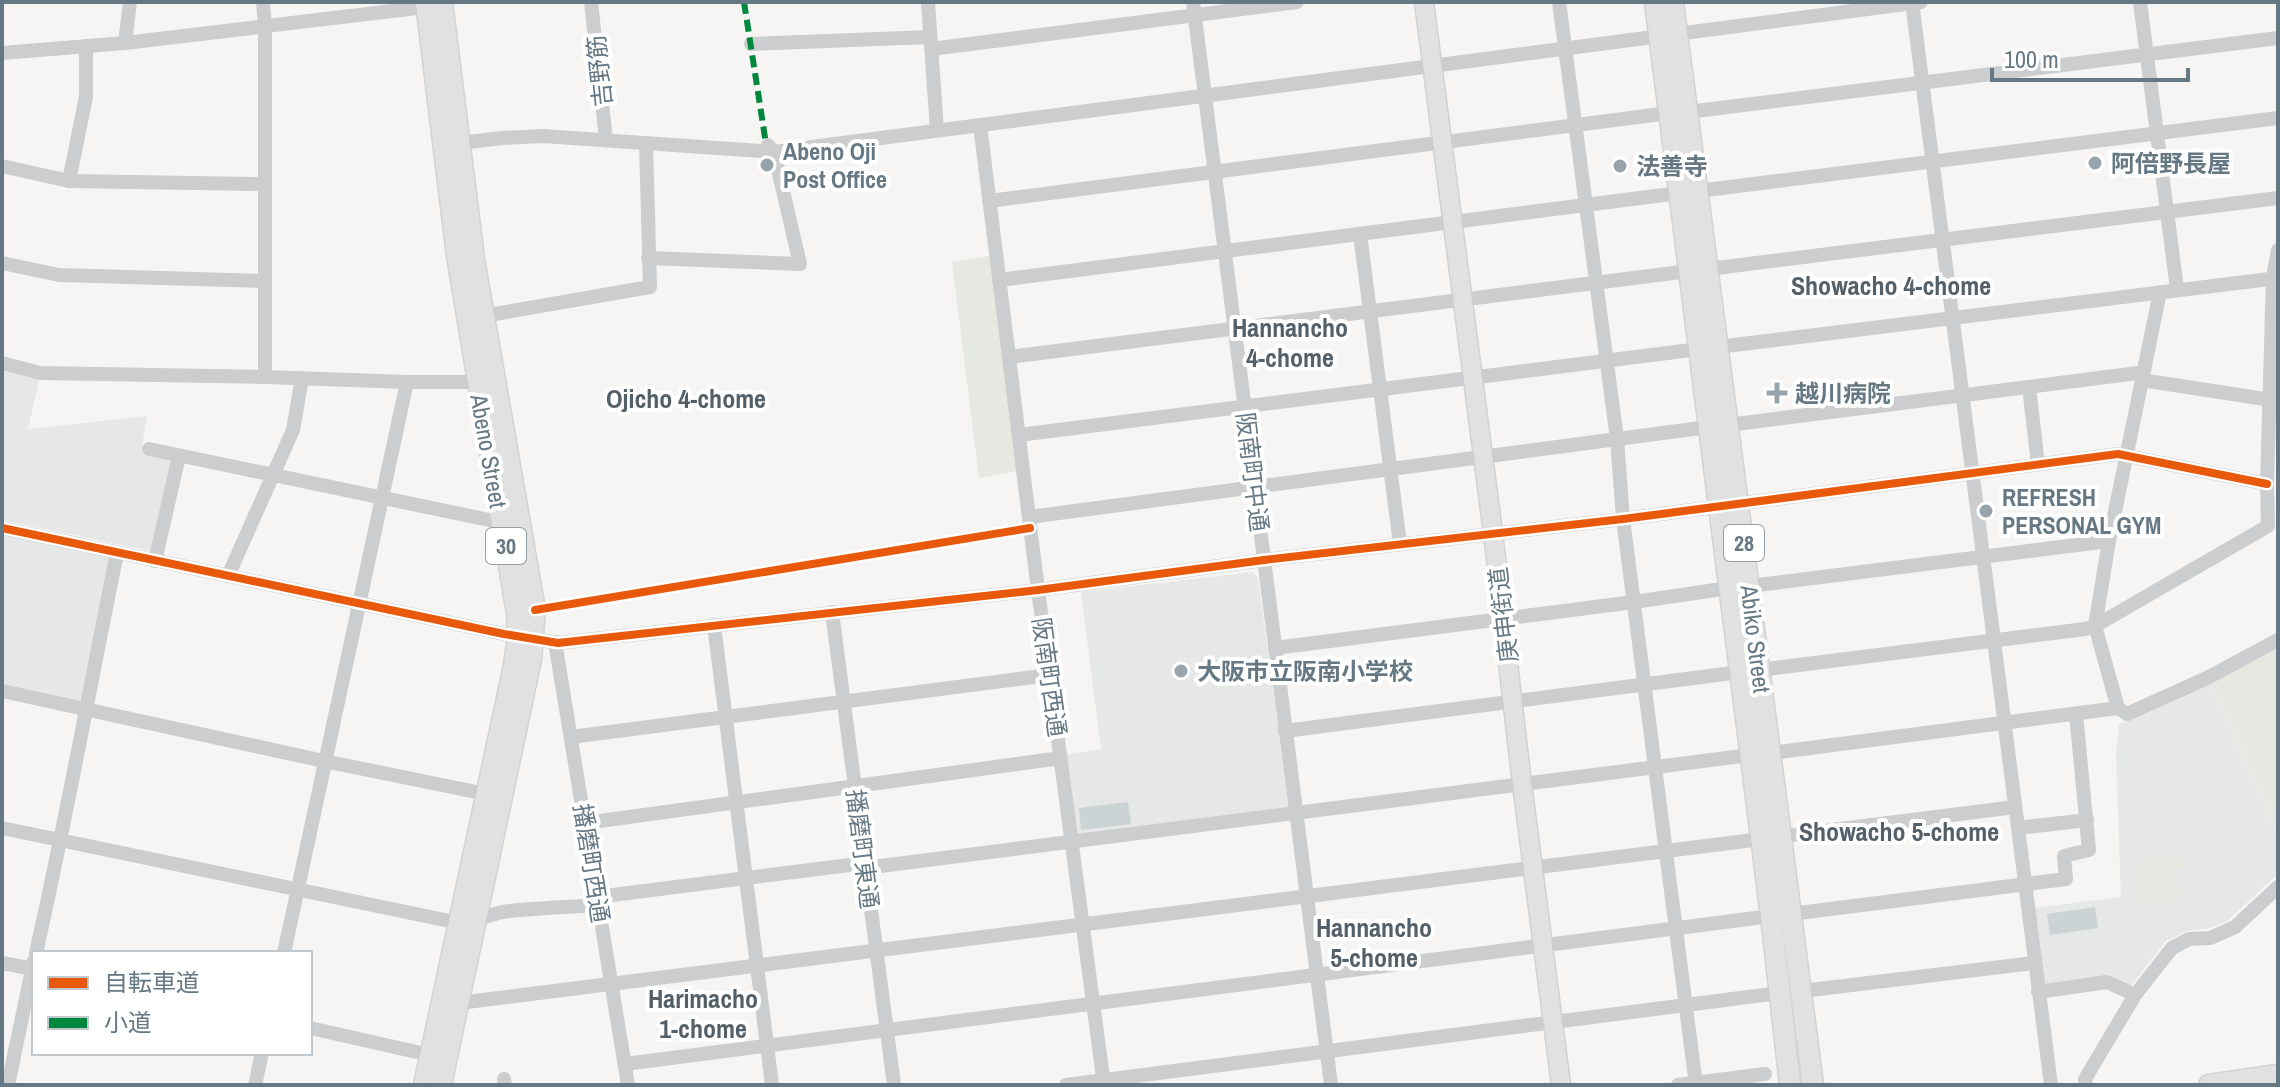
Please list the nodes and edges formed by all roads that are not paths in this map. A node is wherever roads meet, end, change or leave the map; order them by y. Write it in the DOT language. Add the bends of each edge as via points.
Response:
graph roads {
  1 [pos="130,2"];
  2 [pos="263,2"];
  3 [pos="591,2"];
  4 [pos="928,2"];
  5 [pos="1297,2"];
  6 [pos="1424,2"];
  7 [pos="1559,2"];
  8 [pos="1655,2"];
  9 [pos="1673,2"];
  10 [pos="1912,2"];
  11 [pos="1921,2"];
  12 [pos="2140,2"];
  13 [pos="431,4"];
  14 [pos="1194,8"];
  15 [pos="265,26"];
  16 [pos="1668,34"];
  17 [pos="2278,38"];
  18 [pos="125,43"];
  19 [pos="931,43"];
  20 [pos="751,44"];
  21 [pos="86,46"];
  22 [pos="1565,47"];
  23 [pos="2,53"];
  24 [pos="2147,55"];
  25 [pos="1432,65"];
  26 [pos="1923,84"];
  27 [pos="1205,94"];
  28 [pos="1678,113"];
  29 [pos="2278,118"];
  30 [pos="980,125"];
  31 [pos="1575,125"];
  32 [pos="937,130"];
  33 [pos="2157,133"];
  34 [pos="606,140"];
  35 [pos="1443,142"];
  36 [pos="457,143"];
  37 [pos="646,143"];
  38 [pos="770,148"];
  39 [pos="1932,161"];
  40 [pos="3,168"];
  41 [pos="1215,172"];
  42 [pos="69,181"];
  43 [pos="264,184"];
  44 [pos="1688,192"];
  45 [pos="2278,198"];
  46 [pos="989,201"];
  47 [pos="1586,205"];
  48 [pos="2166,210"];
  49 [pos="1452,223"];
  50 [pos="1360,234"];
  51 [pos="1942,240"];
  52 [pos="2278,250"];
  53 [pos="1225,251"];
  54 [pos="648,258"];
  55 [pos="2,263"];
  56 [pos="1698,270"];
  57 [pos="2275,278"];
  58 [pos="999,280"];
  59 [pos="265,281"];
  60 [pos="1596,282"];
  61 [pos="2177,289"];
  62 [pos="2160,292"];
  63 [pos="1462,300"];
  64 [pos="1371,311"];
  65 [pos="483,316"];
  66 [pos="1953,319"];
  67 [pos="1234,328"];
  68 [pos="1708,348"];
  69 [pos="1009,357"];
  70 [pos="1606,361"];
  71 [pos="2,363"];
  72 [pos="265,377"];
  73 [pos="2142,377"];
  74 [pos="302,378"];
  75 [pos="485,379"];
  76 [pos="1471,379"];
  77 [pos="407,382"];
  78 [pos="2029,387"];
  79 [pos="1381,389"];
  80 [pos="1962,396"];
  81 [pos="2274,401"];
  82 [pos="1244,406"];
  83 [pos="1718,426"];
  84 [pos="1019,435"];
  85 [pos="1617,439"];
  86 [pos="149,449"];
  87 [pos="179,456"];
  88 [pos="2127,456"];
  89 [pos="1482,458"];
  90 [pos="2038,464"];
  91 [pos="1391,469"];
  92 [pos="1973,472"];
  93 [pos="272,476"];
  94 [pos="2267,484"];
  95 [pos="1255,487"];
  96 [pos="382,498"];
  97 [pos="1728,504"];
  98 [pos="1029,517"];
  99 [pos="1623,519"];
  100 [pos="501,520"];
  101 [pos="2,528"];
  102 [pos="2273,529"];
  103 [pos="1493,533"];
  104 [pos="2109,541"];
  105 [pos="1400,544"];
  106 [pos="117,553"];
  107 [pos="1983,558"];
  108 [pos="1264,560"];
  109 [pos="155,561"];
  110 [pos="228,576"];
  111 [pos="1740,587"];
  112 [pos="1038,590"];
  113 [pos="358,602"];
  114 [pos="1634,602"];
  115 [pos="832,612"];
  116 [pos="1503,618"];
  117 [pos="714,625"];
  118 [pos="2095,626"];
  119 [pos="526,637"];
  120 [pos="1994,640"];
  121 [pos="2278,640"];
  122 [pos="555,642"];
  123 [pos="1275,648"];
  124 [pos="1750,671"];
  125 [pos="1049,675"];
  126 [pos="1644,686"];
  127 [pos="2,691"];
  128 [pos="843,701"];
  129 [pos="1513,701"];
  130 [pos="85,708"];
  131 [pos="2118,708"];
  132 [pos="2076,714"];
  133 [pos="725,717"];
  134 [pos="2005,724"];
  135 [pos="1285,731"];
  136 [pos="571,737"];
  137 [pos="1761,754"];
  138 [pos="1061,758"];
  139 [pos="324,761"];
  140 [pos="1655,768"];
  141 [pos="1522,784"];
  142 [pos="855,786"];
  143 [pos="486,794"];
  144 [pos="736,802"];
  145 [pos="2015,807"];
  146 [pos="1296,813"];
  147 [pos="2087,820"];
  148 [pos="585,823"];
  149 [pos="2,828"];
  150 [pos="2018,828"];
  151 [pos="1771,837"];
  152 [pos="61,841"];
  153 [pos="1072,842"];
  154 [pos="1668,851"];
  155 [pos="865,865"];
  156 [pos="1533,867"];
  157 [pos="746,878"];
  158 [pos="2024,885"];
  159 [pos="2278,887"];
  160 [pos="298,891"];
  161 [pos="1306,895"];
  162 [pos="598,901"];
  163 [pos="1781,915"];
  164 [pos="468,922"];
  165 [pos="1082,925"];
  166 [pos="1677,928"];
  167 [pos="1543,945"];
  168 [pos="876,950"];
  169 [pos="36,951"];
  170 [pos="284,951"];
  171 [pos="2,963"];
  172 [pos="2034,963"];
  173 [pos="758,965"];
  174 [pos="32,966"];
  175 [pos="32,971"];
  176 [pos="1316,975"];
  177 [pos="611,983"];
  178 [pos="1802,991"];
  179 [pos="2038,992"];
  180 [pos="1779,993"];
  181 [pos="2135,995"];
  182 [pos="459,1003"];
  183 [pos="1093,1004"];
  184 [pos="1686,1005"];
  185 [pos="1553,1023"];
  186 [pos="312,1028"];
  187 [pos="887,1030"];
  188 [pos="767,1046"];
  189 [pos="1327,1051"];
  190 [pos="262,1055"];
  191 [pos="430,1055"];
  192 [pos="625,1064"];
  193 [pos="1765,1074"];
  194 [pos="2278,1075"];
  195 [pos="1104,1082"];
  196 [pos="1696,1084"];
  197 [pos="8,1085"];
  198 [pos="255,1085"];
  199 [pos="424,1085"];
  200 [pos="441,1085"];
  201 [pos="628,1085"];
  202 [pos="772,1085"];
  203 [pos="894,1085"];
  204 [pos="1066,1085"];
  205 [pos="1331,1085"];
  206 [pos="1561,1085"];
  207 [pos="1678,1085"];
  208 [pos="1790,1085"];
  209 [pos="1813,1085"];
  210 [pos="2051,1085"];
  211 [pos="2086,1085"];
  212 [pos="2209,1085"];
  1 -- 18 [label="street"];
  2 -- 15 [label="street"];
  3 -- 34 [label="street, 吉野筋"];
  4 -- 19 [label="street"];
  5 -- 14 [label="street"];
  6 -- 25 [label="street, 庚申街道"];
  7 -- 22 [label="street"];
  8 -- 16 [label="main road, Abiko Street / 28"];
  9 -- 16 [label="main road, Abiko Street / 28"];
  10 -- 11 [label="street"];
  10 -- 16 [label="street"];
  10 -- 26 [label="street"];
  12 -- 24 [label="street"];
  13 -- 15 [label="street"];
  13 -- 36 [label="main road, Abeno Street / 30"];
  14 -- 19 [label="street"];
  14 -- 27 [label="street, 阪南町中通"];
  15 -- 18 [label="street"];
  15 -- 43 [label="street"];
  16 -- 22 [label="street"];
  16 -- 28 [label="main road, Abiko Street / 28"];
  17 -- 24 [label="street"];
  18 -- 21 [label="street"];
  19 -- 20 [label="street"];
  19 -- 32 [label="street"];
  21 -- 23 [label="street"];
  21 -- 42 [label="street" via="86,97"];
  22 -- 25 [label="street"];
  22 -- 31 [label="street"];
  24 -- 26 [label="street"];
  24 -- 33 [label="street"];
  25 -- 27 [label="street"];
  25 -- 35 [label="street, 庚申街道"];
  26 -- 28 [label="street"];
  26 -- 39 [label="street"];
  27 -- 30 [label="street"];
  27 -- 41 [label="street, 阪南町中通"];
  28 -- 31 [label="street"];
  28 -- 44 [label="main road, Abiko Street / 28"];
  29 -- 33 [label="street"];
  30 -- 32 [label="street"];
  30 -- 46 [label="street, 阪南町西通"];
  31 -- 35 [label="street"];
  31 -- 47 [label="street"];
  32 -- 38 [label="street"];
  33 -- 39 [label="street"];
  33 -- 48 [label="street"];
  34 -- 36 [label="street" via="543,136"];
  34 -- 37 [label="street"];
  35 -- 41 [label="street"];
  35 -- 49 [label="street, 庚申街道"];
  36 -- 65 [label="main road, Abeno Street / 30"];
  36 -- 75 [label="main road, Abeno Street / 30"];
  37 -- 38 [label="street"];
  37 -- 54 [label="street"];
  38 -- 54 [label="street" via="800,264"];
  39 -- 44 [label="street"];
  39 -- 51 [label="street"];
  40 -- 42 [label="street"];
  41 -- 46 [label="street"];
  41 -- 53 [label="street, 阪南町中通"];
  42 -- 43 [label="street"];
  43 -- 59 [label="street"];
  44 -- 47 [label="street"];
  44 -- 56 [label="main road, Abiko Street / 28"];
  45 -- 48 [label="street"];
  46 -- 58 [label="street, 阪南町西通"];
  47 -- 49 [label="street"];
  47 -- 60 [label="street"];
  48 -- 51 [label="street"];
  48 -- 61 [label="street"];
  49 -- 50 [label="street"];
  49 -- 63 [label="street, 庚申街道"];
  50 -- 53 [label="street"];
  50 -- 64 [label="street"];
  51 -- 56 [label="street"];
  51 -- 66 [label="street"];
  52 -- 57 [label="street"];
  53 -- 58 [label="street"];
  53 -- 67 [label="street, 阪南町中通"];
  54 -- 65 [label="street" via="650,287"];
  55 -- 59 [label="street" via="59,275"];
  56 -- 60 [label="street"];
  56 -- 68 [label="main road, Abiko Street / 28"];
  57 -- 61 [label="street"];
  57 -- 81 [label="street"];
  58 -- 69 [label="street, 阪南町西通"];
  59 -- 72 [label="street"];
  60 -- 63 [label="street"];
  60 -- 70 [label="street"];
  61 -- 62 [label="street"];
  62 -- 66 [label="street"];
  62 -- 73 [label="street"];
  63 -- 64 [label="street"];
  63 -- 76 [label="street, 庚申街道"];
  64 -- 67 [label="street"];
  64 -- 79 [label="street"];
  65 -- 75 [label="main road, Abeno Street / 30"];
  66 -- 68 [label="street"];
  66 -- 80 [label="street"];
  67 -- 69 [label="street"];
  67 -- 82 [label="street, 阪南町中通"];
  68 -- 70 [label="street"];
  68 -- 83 [label="main road, Abiko Street / 28"];
  69 -- 84 [label="street, 阪南町西通"];
  70 -- 76 [label="street"];
  70 -- 85 [label="street"];
  71 -- 72 [label="street" via="40,373"];
  72 -- 74 [label="street"];
  73 -- 78 [label="street" via="2138,373"];
  73 -- 81 [label="street"];
  73 -- 88 [label="street"];
  74 -- 77 [label="street"];
  74 -- 93 [label="street" via="293,430"];
  75 -- 77 [label="street"];
  75 -- 100 [label="main road, Abeno Street / 30"];
  75 -- 119 [label="main road, Abeno Street / 30" via="528,563 535,610"];
  76 -- 79 [label="street"];
  76 -- 89 [label="street, 庚申街道"];
  77 -- 96 [label="street"];
  78 -- 80 [label="street"];
  78 -- 90 [label="street"];
  79 -- 82 [label="street"];
  79 -- 91 [label="street"];
  80 -- 83 [label="street"];
  80 -- 92 [label="street"];
  81 -- 94 [label="street"];
  82 -- 84 [label="street"];
  82 -- 95 [label="street, 阪南町中通"];
  83 -- 85 [label="street"];
  83 -- 97 [label="main road, Abiko Street / 28"];
  84 -- 98 [label="street, 阪南町西通"];
  85 -- 89 [label="street"];
  85 -- 99 [label="street"];
  86 -- 87 [label="street"];
  87 -- 93 [label="street"];
  87 -- 109 [label="street"];
  88 -- 90 [label="street"];
  88 -- 94 [label="street"];
  88 -- 104 [label="street"];
  89 -- 91 [label="street"];
  89 -- 103 [label="street, 庚申街道"];
  90 -- 92 [label="street"];
  91 -- 95 [label="street"];
  91 -- 105 [label="street"];
  92 -- 97 [label="street"];
  92 -- 107 [label="street"];
  93 -- 96 [label="street"];
  93 -- 110 [label="street"];
  94 -- 102 [label="street"];
  95 -- 98 [label="street"];
  95 -- 108 [label="street, 阪南町中通"];
  96 -- 100 [label="street"];
  96 -- 113 [label="street"];
  97 -- 99 [label="street"];
  97 -- 111 [label="main road, Abiko Street / 28"];
  98 -- 112 [label="street, 阪南町西通"];
  99 -- 103 [label="street"];
  99 -- 114 [label="street"];
  100 -- 119 [label="main road, Abeno Street / 30"];
  101 -- 106 [label="street"];
  102 -- 118 [label="street"];
  103 -- 105 [label="street"];
  103 -- 116 [label="street, 庚申街道"];
  104 -- 107 [label="street"];
  104 -- 118 [label="street"];
  105 -- 108 [label="street"];
  106 -- 109 [label="street"];
  106 -- 130 [label="street"];
  107 -- 111 [label="street"];
  107 -- 120 [label="street"];
  108 -- 112 [label="street"];
  108 -- 123 [label="street, 阪南町中通"];
  109 -- 110 [label="street"];
  110 -- 113 [label="street"];
  111 -- 114 [label="street"];
  111 -- 124 [label="main road, Abiko Street / 28"];
  112 -- 115 [label="street"];
  112 -- 125 [label="street, 阪南町西通"];
  113 -- 119 [label="street"];
  113 -- 139 [label="street"];
  114 -- 116 [label="street"];
  114 -- 126 [label="street"];
  115 -- 117 [label="street"];
  115 -- 128 [label="street, 播磨町東通"];
  116 -- 123 [label="street"];
  116 -- 129 [label="street, 庚申街道"];
  117 -- 122 [label="street"];
  117 -- 133 [label="street"];
  118 -- 120 [label="street"];
  118 -- 131 [label="street"];
  119 -- 122 [label="street"];
  119 -- 143 [label="main road, Abeno Street / 30"];
  119 -- 164 [label="main road, Abeno Street / 30" via="531,659"];
  120 -- 124 [label="street"];
  120 -- 134 [label="street"];
  121 -- 131 [label="street" via="2127,714"];
  122 -- 136 [label="street, 播磨町西通"];
  123 -- 135 [label="street, 阪南町中通"];
  124 -- 126 [label="street"];
  124 -- 137 [label="main road, Abiko Street / 28"];
  125 -- 128 [label="street"];
  125 -- 138 [label="street, 阪南町西通"];
  126 -- 129 [label="street"];
  126 -- 140 [label="street"];
  127 -- 130 [label="street"];
  128 -- 133 [label="street"];
  128 -- 142 [label="street, 播磨町東通"];
  129 -- 135 [label="street"];
  129 -- 141 [label="street, 庚申街道"];
  130 -- 139 [label="street"];
  130 -- 152 [label="street"];
  131 -- 132 [label="street"];
  132 -- 134 [label="street"];
  132 -- 147 [label="street"];
  133 -- 136 [label="street"];
  133 -- 144 [label="street"];
  134 -- 137 [label="street"];
  134 -- 145 [label="street"];
  135 -- 146 [label="street, 阪南町中通"];
  136 -- 148 [label="street, 播磨町西通"];
  137 -- 140 [label="street"];
  137 -- 151 [label="main road, Abiko Street / 28"];
  138 -- 142 [label="street"];
  138 -- 153 [label="street, 阪南町西通"];
  139 -- 143 [label="street"];
  139 -- 160 [label="street"];
  140 -- 141 [label="street"];
  140 -- 154 [label="street"];
  141 -- 146 [label="street"];
  141 -- 156 [label="street, 庚申街道"];
  142 -- 144 [label="street"];
  142 -- 155 [label="street, 播磨町東通"];
  143 -- 164 [label="main road, Abeno Street / 30"];
  144 -- 148 [label="street"];
  144 -- 157 [label="street"];
  145 -- 150 [label="street"];
  145 -- 151 [label="street"];
  146 -- 153 [label="street"];
  146 -- 161 [label="street, 阪南町中通"];
  147 -- 150 [label="street"];
  147 -- 158 [label="street" via="2089,850 2064,856 2066,879"];
  148 -- 162 [label="street, 播磨町西通"];
  149 -- 152 [label="street"];
  150 -- 158 [label="street"];
  151 -- 154 [label="street"];
  151 -- 163 [label="main road, Abiko Street / 28"];
  152 -- 160 [label="street"];
  152 -- 169 [label="street"];
  153 -- 155 [label="street"];
  153 -- 165 [label="street, 阪南町西通"];
  154 -- 156 [label="street"];
  154 -- 166 [label="street"];
  155 -- 157 [label="street"];
  155 -- 168 [label="street, 播磨町東通"];
  156 -- 161 [label="street"];
  156 -- 167 [label="street, 庚申街道"];
  157 -- 162 [label="street"];
  157 -- 173 [label="street"];
  158 -- 163 [label="street"];
  158 -- 172 [label="street"];
  159 -- 181 [label="street" via="2235,927 2172,948"];
  160 -- 164 [label="street"];
  160 -- 170 [label="street"];
  161 -- 165 [label="street"];
  161 -- 176 [label="street, 阪南町中通"];
  162 -- 164 [label="street" via="506,911"];
  162 -- 177 [label="street, 播磨町西通"];
  163 -- 166 [label="street"];
  163 -- 178 [label="main road, Abiko Street / 28"];
  163 -- 180 [label="main road, Abiko Street / 28"];
  164 -- 182 [label="main road, Abeno Street / 30"];
  164 -- 191 [label="main road, Abeno Street / 30"];
  165 -- 168 [label="street"];
  165 -- 183 [label="street, 阪南町西通"];
  166 -- 167 [label="street"];
  166 -- 184 [label="street"];
  167 -- 176 [label="street"];
  167 -- 185 [label="street, 庚申街道"];
  168 -- 173 [label="street"];
  168 -- 187 [label="street, 播磨町東通"];
  171 -- 174 [label="street"];
  172 -- 178 [label="street"];
  172 -- 179 [label="street"];
  173 -- 177 [label="street"];
  173 -- 188 [label="street"];
  175 -- 197 [label="street"];
  176 -- 183 [label="street"];
  176 -- 189 [label="street, 阪南町中通"];
  177 -- 182 [label="street"];
  177 -- 192 [label="street, 播磨町西通"];
  178 -- 209 [label="main road, Abiko Street / 28"];
  179 -- 181 [label="street" via="2107,982"];
  179 -- 210 [label="street"];
  180 -- 184 [label="street"];
  180 -- 208 [label="main road, Abiko Street / 28"];
  181 -- 211 [label="street"];
  182 -- 200 [label="main road, Abeno Street / 30"];
  183 -- 187 [label="street"];
  183 -- 195 [label="street, 阪南町西通"];
  184 -- 185 [label="street"];
  184 -- 196 [label="street"];
  185 -- 189 [label="street"];
  185 -- 206 [label="street, 庚申街道"];
  186 -- 191 [label="street"];
  187 -- 188 [label="street"];
  187 -- 203 [label="street, 播磨町東通"];
  188 -- 192 [label="street"];
  188 -- 202 [label="street"];
  189 -- 195 [label="street"];
  189 -- 205 [label="street, 阪南町中通"];
  190 -- 198 [label="street"];
  191 -- 199 [label="main road, Abeno Street / 30"];
  192 -- 201 [label="street, 播磨町西通"];
  193 -- 196 [label="street"];
  194 -- 212 [label="main road"];
  195 -- 204 [label="street"];
  196 -- 207 [label="street"];
}
